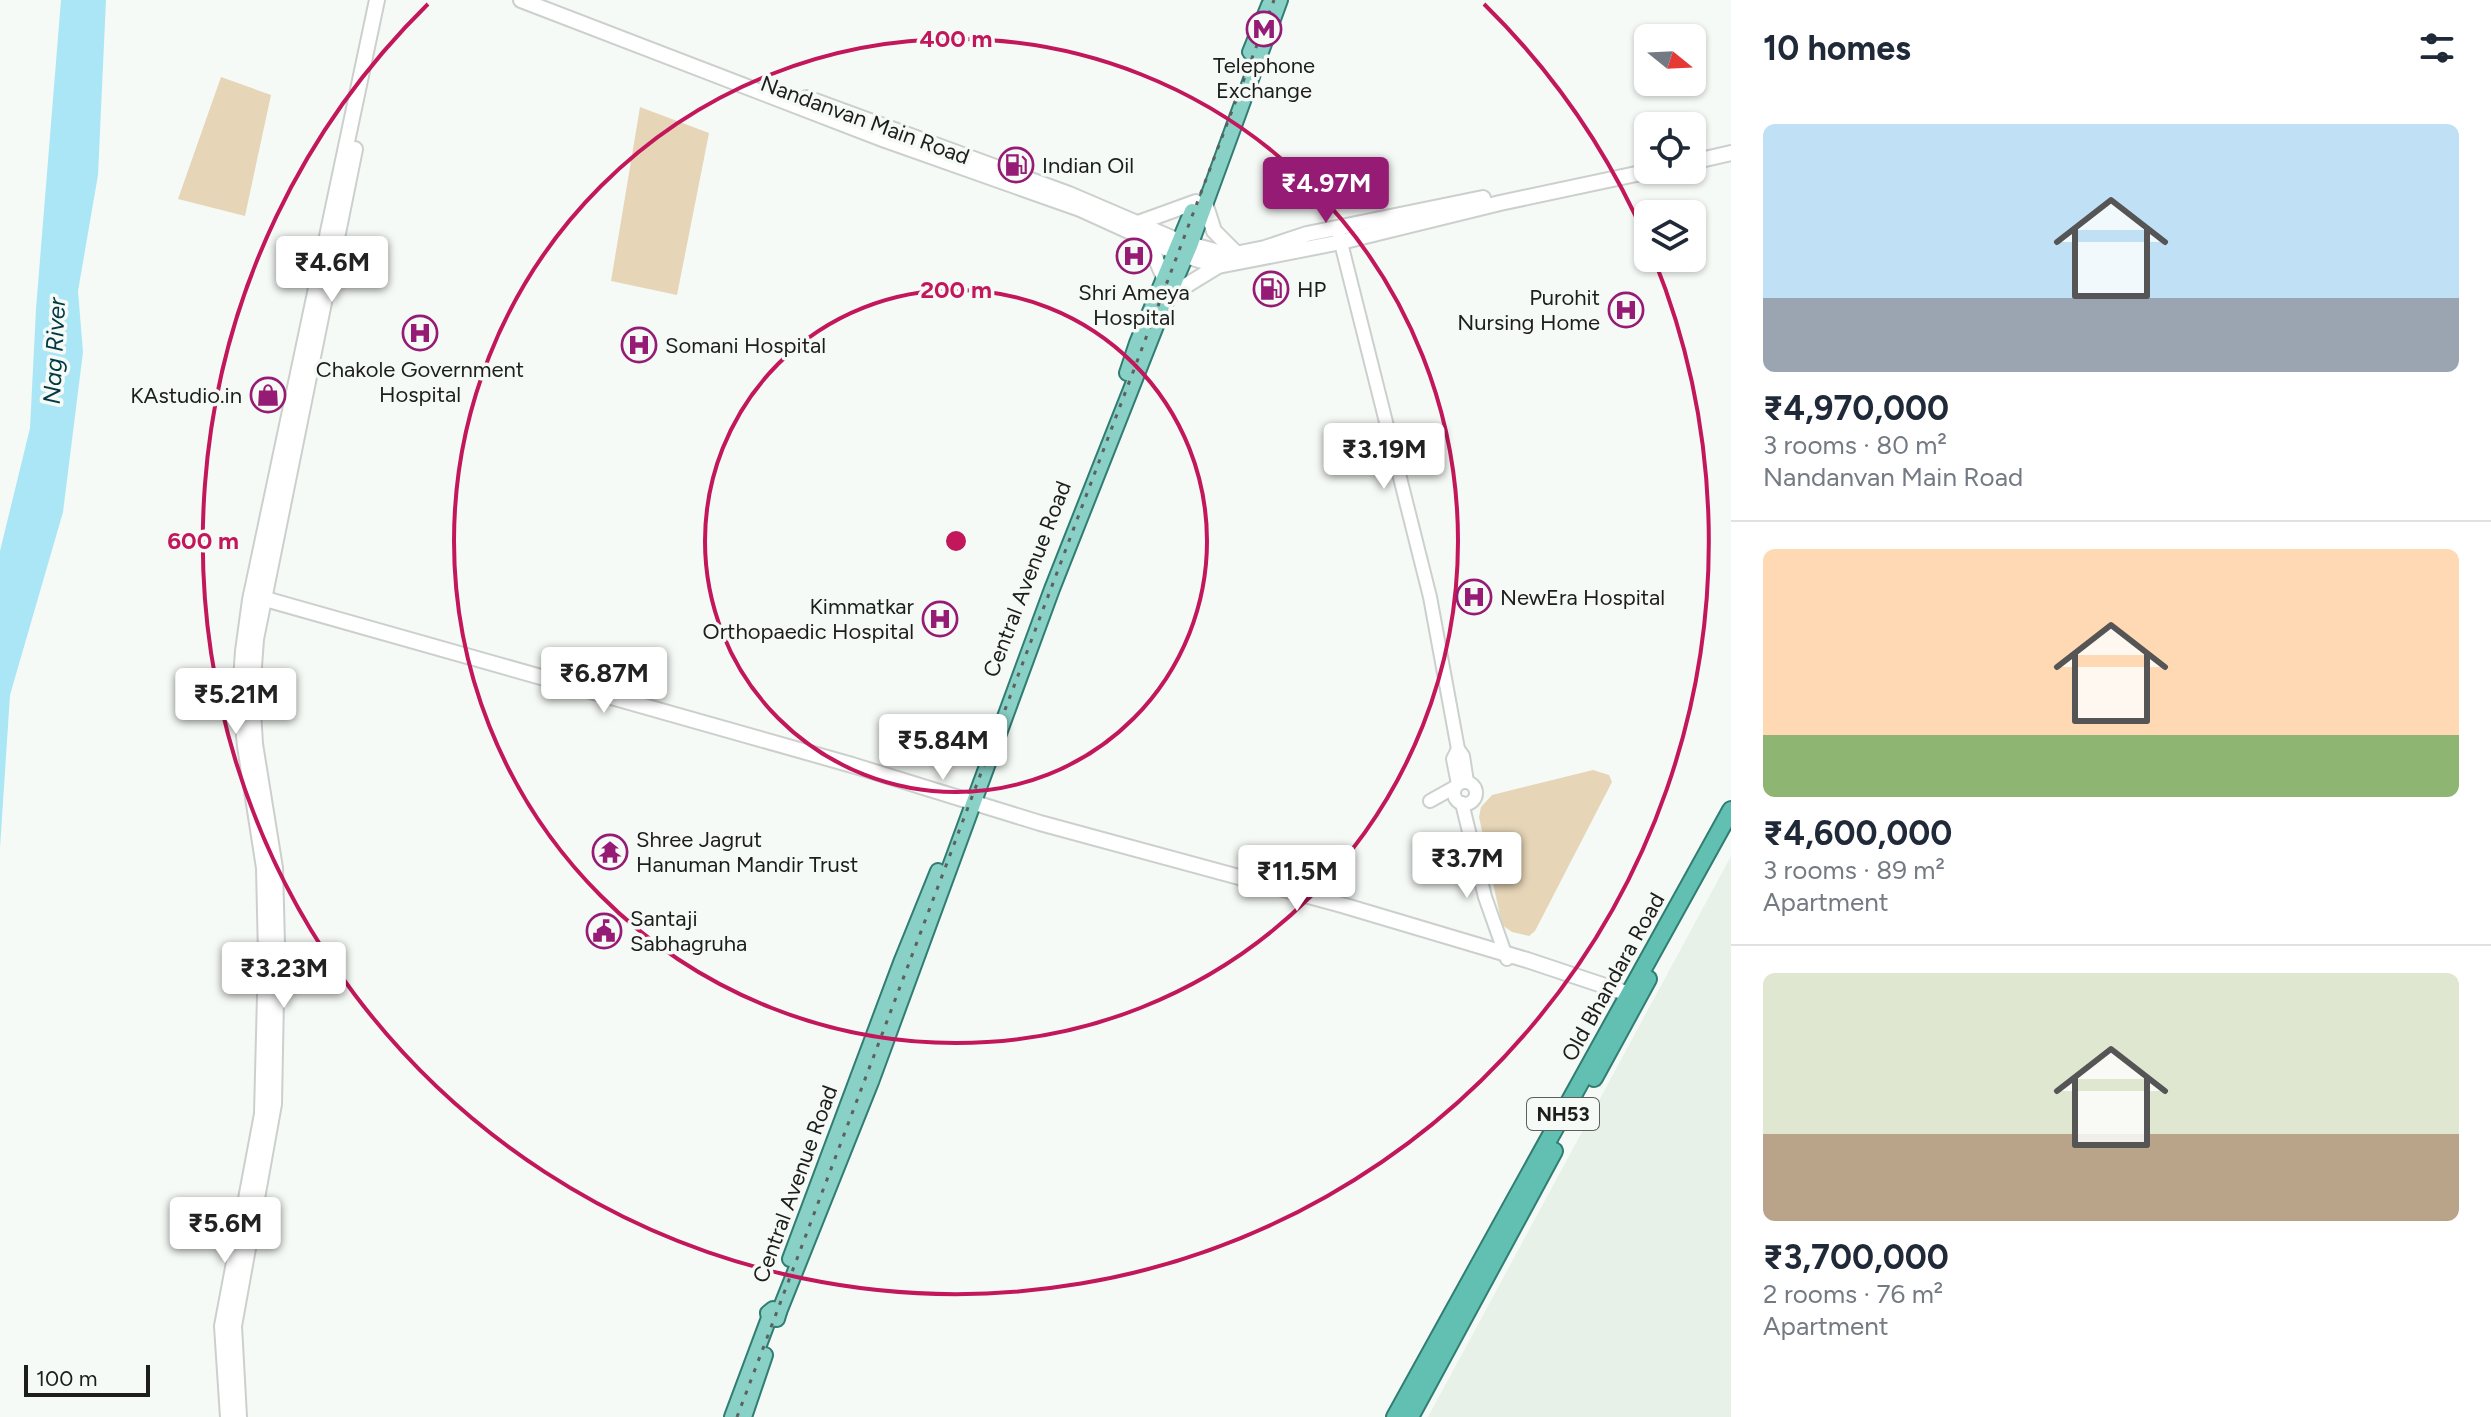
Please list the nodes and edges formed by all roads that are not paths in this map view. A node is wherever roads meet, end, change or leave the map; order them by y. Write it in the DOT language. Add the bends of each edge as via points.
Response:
graph roads {
  1 [pos="377,0"];
  2 [pos="386,0"];
  3 [pos="521,0"];
  4 [pos="549,0"];
  5 [pos="1270,0"];
  6 [pos="1280,0"];
  7 [pos="1731,145"];
  8 [pos="1706,151"];
  9 [pos="1731,153"];
  10 [pos="1706,159"];
  11 [pos="1634,167"];
  12 [pos="1634,174"];
  13 [pos="1200,202"];
  14 [pos="1138,223"];
  15 [pos="1339,235"];
  16 [pos="1147,239"];
  17 [pos="1183,249"];
  18 [pos="1237,254"];
  19 [pos="1218,266"];
  20 [pos="1165,280"];
  21 [pos="1169,296"];
  22 [pos="256,599"];
  23 [pos="1460,785"];
  24 [pos="1464,802"];
  25 [pos="969,806"];
  26 [pos="1731,810"];
  27 [pos="1731,831"];
  28 [pos="1506,956"];
  29 [pos="1631,1000"];
  30 [pos="1550,1148"];
  31 [pos="774,1314"];
  32 [pos="228,1417"];
  33 [pos="239,1417"];
  34 [pos="732,1417"];
  35 [pos="744,1417"];
  36 [pos="1395,1417"];
  37 [pos="1410,1417"];
  1 -- 22 [label="main road"];
  2 -- 22 [label="main road"];
  3 -- 16 [label="main road" via="1080,209"];
  4 -- 14 [label="main road, Nandanvan Main Road"];
  5 -- 13 [label="main road"];
  6 -- 13 [label="main road"];
  7 -- 8 [label="main road"];
  9 -- 10 [label="main road"];
  11 -- 15 [label="main road, Nandanvan Main Road"];
  12 -- 15 [label="main road"];
  13 -- 14 [label="main road"];
  13 -- 17 [label="main road"];
  13 -- 18 [label="main road" via="1214,231"];
  14 -- 17 [label="main road, Nandanvan Main Road"];
  15 -- 18 [label="main road, Nandanvan Main Road"];
  15 -- 19 [label="main road"];
  15 -- 23 [label="street" via="1430,597 1463,756"];
  16 -- 17 [label="main road"];
  16 -- 20 [label="main road"];
  17 -- 18 [label="main road, Nandanvan Main Road"];
  17 -- 19 [label="main road"];
  17 -- 20 [label="main road, Central Avenue Road"];
  17 -- 21 [label="main road"];
  19 -- 21 [label="main road"];
  20 -- 25 [label="main road, Central Avenue Road" via="1137,343"];
  21 -- 25 [label="main road"];
  22 -- 25 [label="main road"];
  22 -- 32 [label="main road" via="243,651 240,694 264,868 263,1098 222,1326"];
  22 -- 33 [label="main road" via="255,744 275,868 274,1104 234,1326"];
  23 -- 24 [label="street" via="1454,793"];
  23 -- 24 [label="street" via="1473,785 1475,792"];
  23 -- 24 [label="street" via="1430,801"];
  24 -- 28 [label="street" via="1485,897"];
  25 -- 28 [label="main road"];
  25 -- 31 [label="main road" via="871,1082"];
  26 -- 29 [label="highway, Old Bhandara Road / NH53"];
  27 -- 29 [label="highway, NH53"];
  28 -- 29 [label="main road"];
  29 -- 30 [label="highway, Old Bhandara Road / NH53"];
  30 -- 36 [label="highway, Old Bhandara Road / NH53"];
  30 -- 37 [label="highway, NH53"];
  31 -- 34 [label="main road, Central Avenue Road"];
  31 -- 35 [label="main road"];
}
